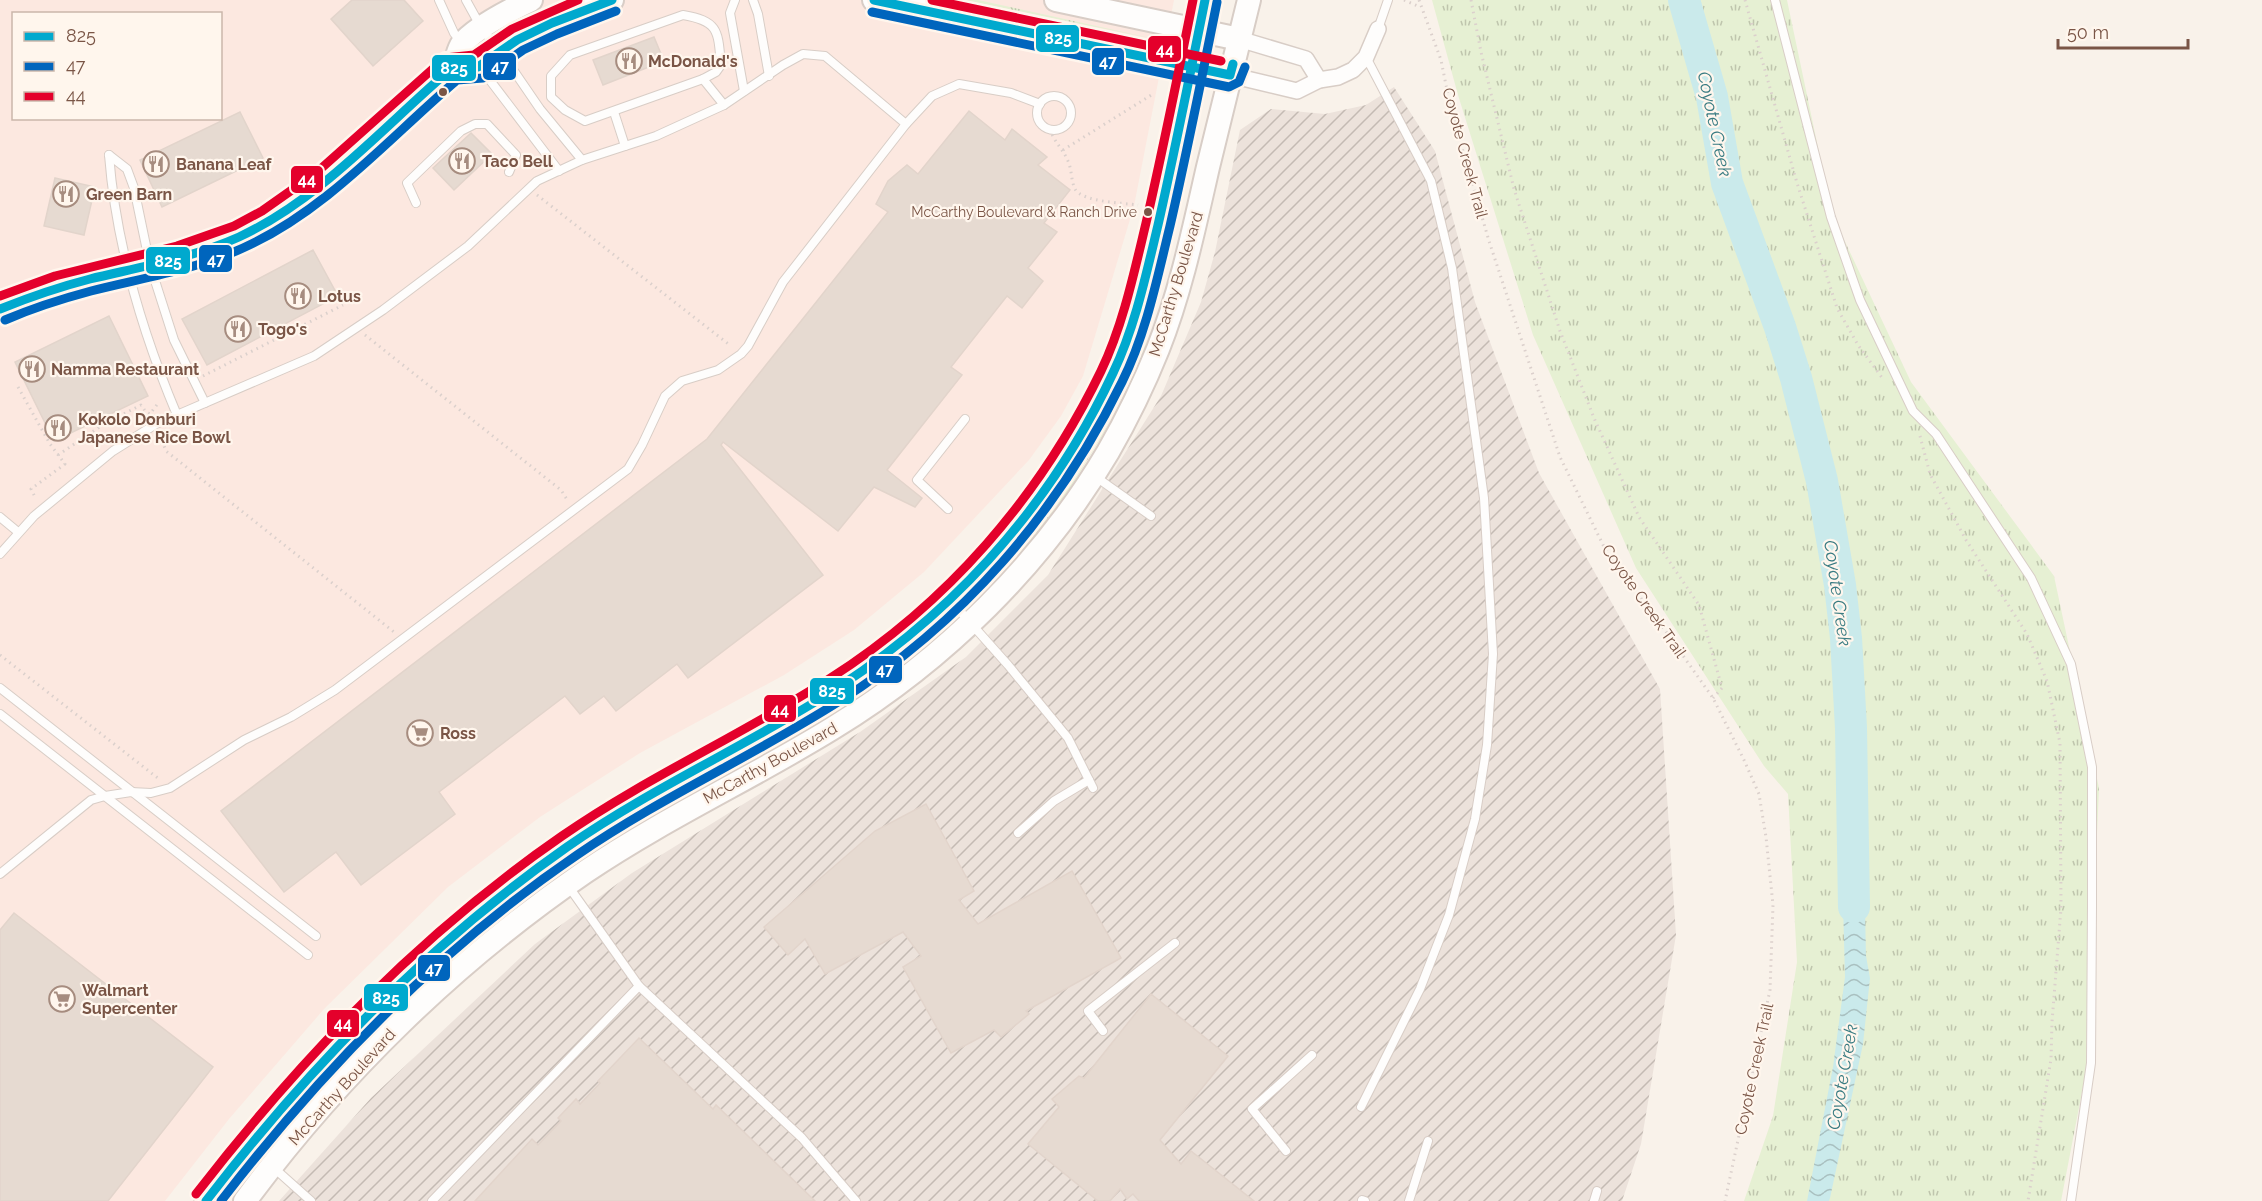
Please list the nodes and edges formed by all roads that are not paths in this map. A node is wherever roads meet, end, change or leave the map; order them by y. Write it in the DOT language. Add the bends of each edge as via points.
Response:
graph roads {
  1 [pos="439,0"];
  2 [pos="466,0"];
  3 [pos="531,0"];
  4 [pos="612,0"];
  5 [pos="735,0"];
  6 [pos="753,0"];
  7 [pos="874,0"];
  8 [pos="1056,0"];
  9 [pos="1205,0"];
  10 [pos="1249,0"];
  11 [pos="1388,0"];
  12 [pos="1775,0"];
  13 [pos="482,29"];
  14 [pos="1378,29"];
  15 [pos="1199,30"];
  16 [pos="1239,39"];
  17 [pos="462,44"];
  18 [pos="501,52"];
  19 [pos="1366,57"];
  20 [pos="478,67"];
  21 [pos="1190,67"];
  22 [pos="452,68"];
  23 [pos="1230,75"];
  24 [pos="769,76"];
  25 [pos="703,79"];
  26 [pos="1319,80"];
  27 [pos="744,91"];
  28 [pos="1040,104"];
  29 [pos="724,105"];
  30 [pos="614,112"];
  31 [pos="906,124"];
  32 [pos="625,146"];
  33 [pos="582,160"];
  34 [pos="559,171"];
  35 [pos="509,172"];
  36 [pos="416,203"];
  37 [pos="150,264"];
  38 [pos="127,270"];
  39 [pos="0,309"];
  40 [pos="206,403"];
  41 [pos="177,415"];
  42 [pos="965,419"];
  43 [pos="1093,475"];
  44 [pos="948,509"];
  45 [pos="1151,516"];
  46 [pos="0,517"];
  47 [pos="18,532"];
  48 [pos="0,554"];
  49 [pos="951,601"];
  50 [pos="971,623"];
  51 [pos="0,688"];
  52 [pos="0,714"];
  53 [pos="1089,780"];
  54 [pos="1093,788"];
  55 [pos="131,792"];
  56 [pos="105,796"];
  57 [pos="1018,833"];
  58 [pos="0,874"];
  59 [pos="567,885"];
  60 [pos="316,936"];
  61 [pos="1176,943"];
  62 [pos="308,955"];
  63 [pos="639,986"];
  64 [pos="1103,1031"];
  65 [pos="1312,1055"];
  66 [pos="1362,1107"];
  67 [pos="1428,1141"];
  68 [pos="1286,1150"];
  69 [pos="272,1166"];
  70 [pos="1596,1191"];
  71 [pos="206,1201"];
  72 [pos="245,1201"];
  73 [pos="311,1201"];
  74 [pos="432,1201"];
  75 [pos="856,1201"];
  76 [pos="1409,1201"];
  77 [pos="1594,1201"];
  78 [pos="2071,1201"];
  1 -- 17 [label="lane"];
  2 -- 13 [label="lane"];
  3 -- 13 [label="main road"];
  4 -- 18 [label="main road" via="552,23"];
  5 -- 27 [label="lane" via="730,13"];
  6 -- 24 [label="lane"];
  7 -- 21 [label="main road"];
  8 -- 15 [label="main road"];
  9 -- 15 [label="main road, McCarthy Boulevard"];
  10 -- 16 [label="main road, McCarthy Boulevard"];
  11 -- 14 [label="lane"];
  12 -- 78 [label="lane" via="1831,217 1860,300 1913,411 1936,434 2031,578 2071,664 2092,767 2091,1063"];
  13 -- 17 [label="main road"];
  13 -- 18 [label="lane"];
  14 -- 19 [label="street"];
  15 -- 16 [label="main road"];
  15 -- 21 [label="main road, McCarthy Boulevard"];
  16 -- 23 [label="main road, McCarthy Boulevard"];
  16 -- 26 [label="street" via="1306,59"];
  17 -- 20 [label="lane"];
  17 -- 22 [label="main road"];
  18 -- 20 [label="main road"];
  18 -- 33 [label="lane"];
  19 -- 26 [label="street" via="1346,74"];
  19 -- 66 [label="lane" via="1431,181 1452,268 1484,498 1493,654 1487,745 1475,819 1449,915 1420,989"];
  20 -- 22 [label="main road"];
  20 -- 34 [label="lane"];
  21 -- 23 [label="main road"];
  21 -- 49 [label="main road, McCarthy Boulevard" via="1150,259 1116,369 1051,480 1021,522"];
  22 -- 37 [label="main road" via="293,206 212,248"];
  23 -- 26 [label="street" via="1297,91"];
  23 -- 43 [label="main road, McCarthy Boulevard" via="1163,336 1135,401"];
  24 -- 27 [label="lane"];
  24 -- 31 [label="lane" via="803,54 825,56"];
  25 -- 29 [label="lane"];
  25 -- 30 [label="lane"];
  25 -- 30 [label="lane" via="721,64 718,35 704,19 683,15 570,55 551,76 551,97 565,110 585,121"];
  27 -- 29 [label="lane"];
  28 -- 28 [label="lane" via="1056,96 1067,101 1071,113 1067,124 1050,129 1040,122"];
  28 -- 31 [label="lane" via="1011,93 959,84 932,96"];
  29 -- 32 [label="lane"];
  30 -- 32 [label="lane"];
  31 -- 55 [label="lane" via="783,282 741,354 718,370 682,381 665,396 628,470 335,690 244,740 170,788 152,793"];
  32 -- 33 [label="lane"];
  33 -- 34 [label="lane"];
  34 -- 40 [label="lane" via="537,181 468,246 358,327 306,361"];
  35 -- 36 [label="lane" via="516,155 487,124 475,124 461,132 407,183"];
  37 -- 38 [label="main road"];
  37 -- 38 [label="lane" via="127,169 109,155"];
  37 -- 40 [label="lane" via="174,340"];
  38 -- 39 [label="main road" via="48,289"];
  38 -- 41 [label="lane" via="150,351"];
  40 -- 41 [label="lane"];
  41 -- 47 [label="lane" via="112,451"];
  42 -- 44 [label="lane" via="917,480"];
  43 -- 45 [label="lane"];
  43 -- 50 [label="main road, McCarthy Boulevard" via="1046,542"];
  46 -- 47 [label="lane"];
  47 -- 48 [label="lane"];
  49 -- 50 [label="lane"];
  49 -- 71 [label="main road, McCarthy Boulevard" via="865,670 616,815 567,846 477,914 344,1035 273,1114"];
  50 -- 53 [label="lane" via="1068,738"];
  50 -- 59 [label="main road, McCarthy Boulevard" via="928,662 845,721 681,813"];
  51 -- 55 [label="lane"];
  52 -- 56 [label="lane"];
  53 -- 54 [label="lane"];
  53 -- 57 [label="lane" via="1054,801"];
  55 -- 56 [label="lane"];
  55 -- 60 [label="lane"];
  56 -- 58 [label="lane" via="91,800"];
  56 -- 62 [label="lane"];
  59 -- 63 [label="lane"];
  59 -- 69 [label="main road, McCarthy Boulevard" via="497,938 417,1008 335,1091"];
  61 -- 64 [label="lane" via="1088,1011"];
  63 -- 74 [label="lane"];
  63 -- 75 [label="lane" via="802,1138"];
  65 -- 68 [label="lane" via="1252,1109"];
  67 -- 76 [label="lane"];
  69 -- 72 [label="main road, McCarthy Boulevard"];
  69 -- 73 [label="lane"];
  70 -- 77 [label="lane"];
}
